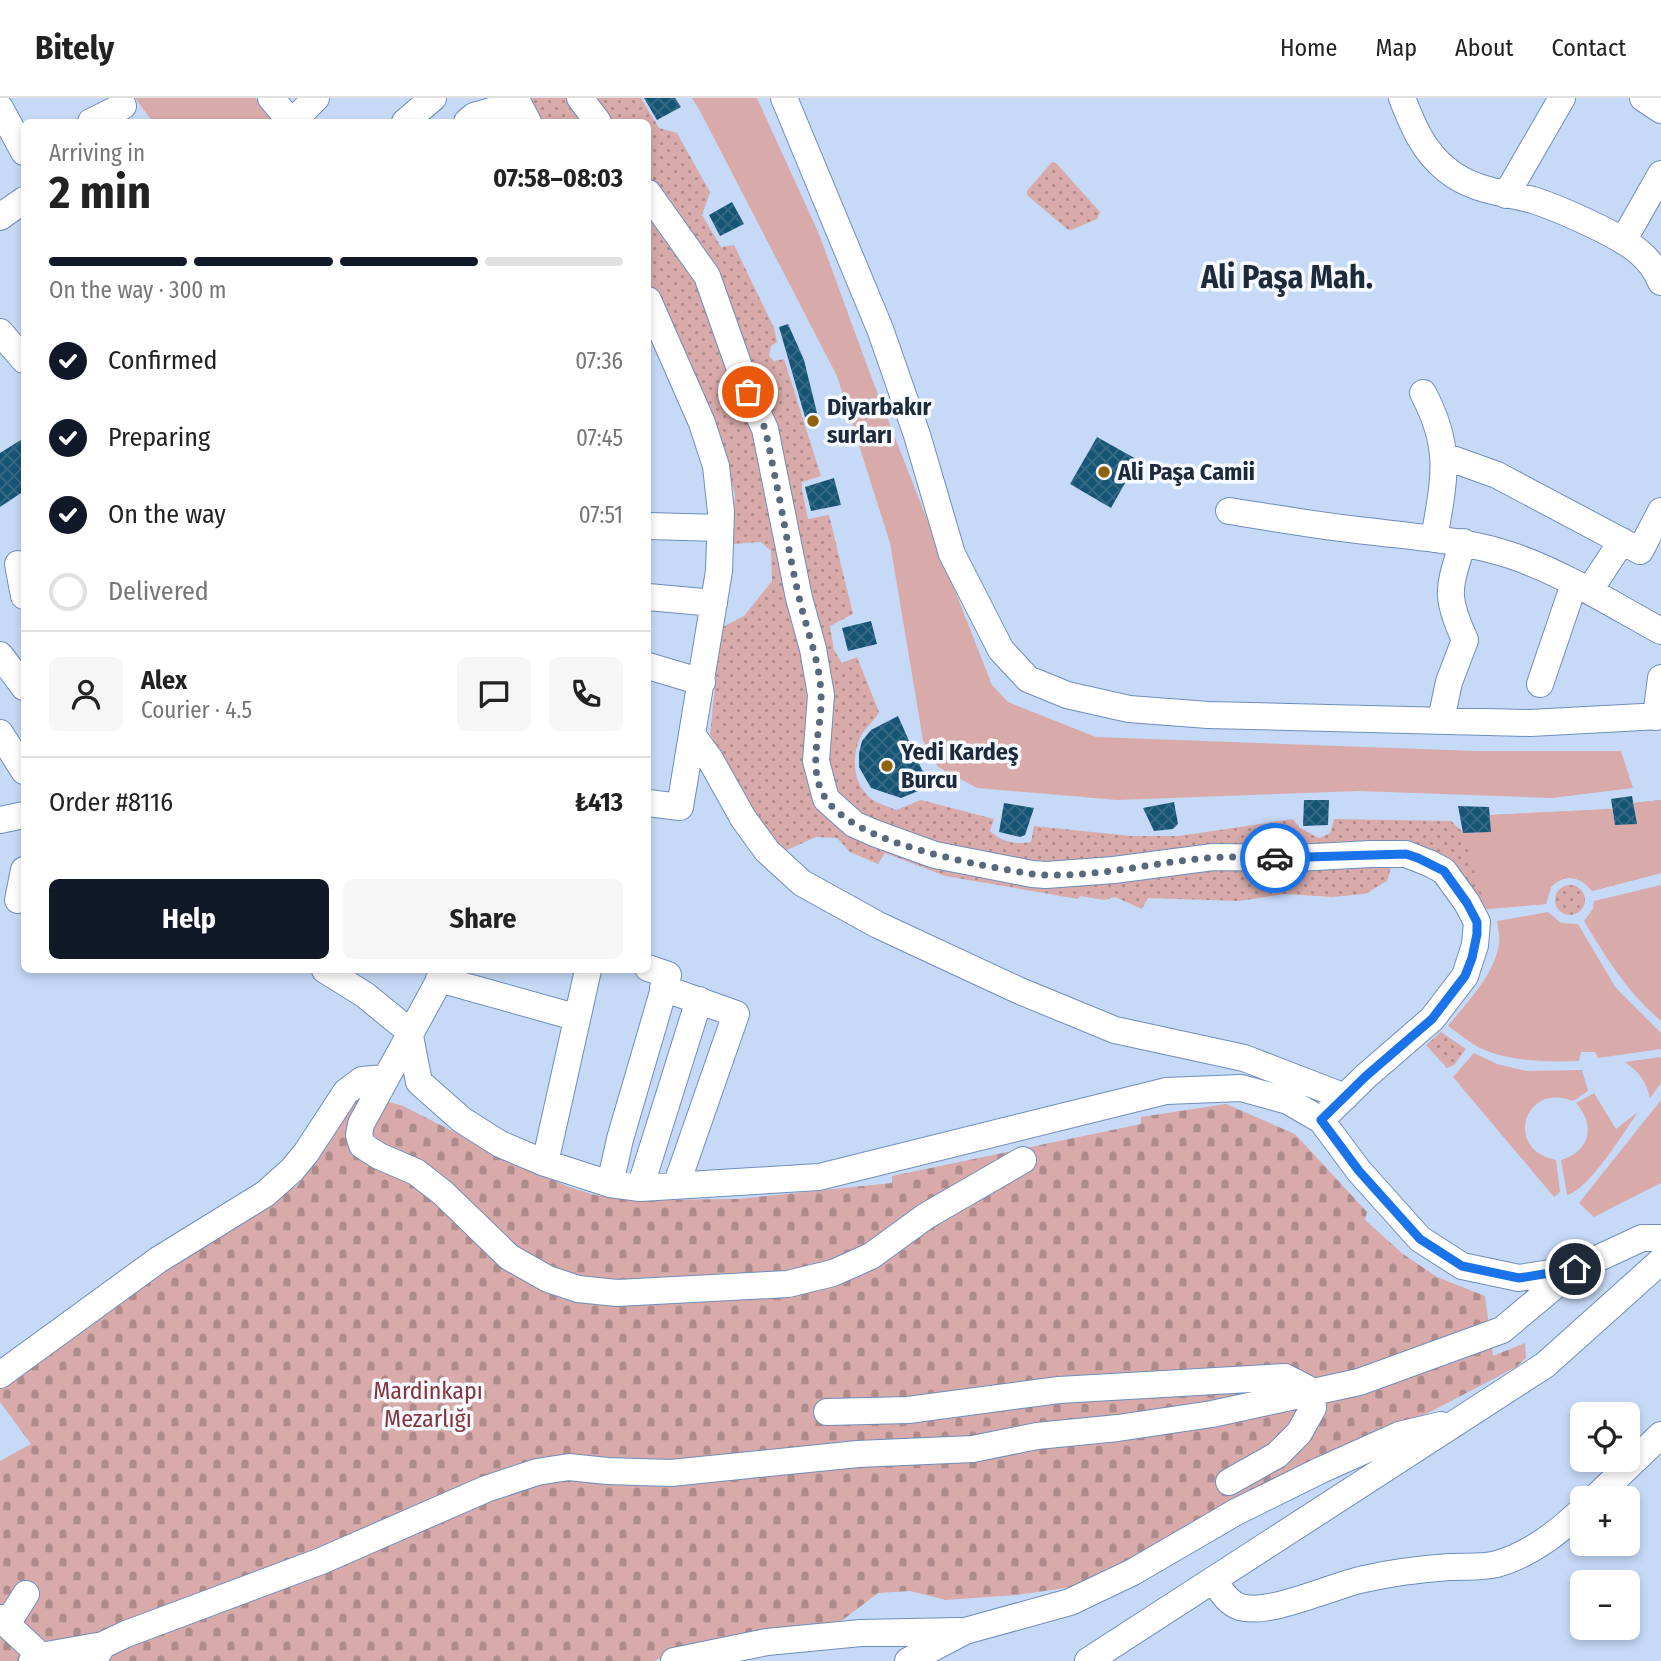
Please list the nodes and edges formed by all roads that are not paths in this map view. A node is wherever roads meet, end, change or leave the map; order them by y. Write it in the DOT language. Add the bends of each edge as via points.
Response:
graph roads {
  1 [pos="271,98"];
  2 [pos="316,98"];
  3 [pos="433,98"];
  4 [pos="580,98"];
  5 [pos="784,98"];
  6 [pos="1562,98"];
  7 [pos="1643,98"];
  8 [pos="1410,102"];
  9 [pos="0,108"];
  10 [pos="125,109"];
  11 [pos="1661,110"];
  12 [pos="99,119"];
  13 [pos="289,119"];
  14 [pos="295,119"];
  15 [pos="408,119"];
  16 [pos="471,119"];
  17 [pos="526,119"];
  18 [pos="596,119"];
  19 [pos="21,146"];
  20 [pos="1661,174"];
  21 [pos="1506,195"];
  22 [pos="651,197"];
  23 [pos="21,202"];
  24 [pos="0,217"];
  25 [pos="1623,241"];
  26 [pos="1661,282"];
  27 [pos="651,307"];
  28 [pos="1423,393"];
  29 [pos="1444,456"];
  30 [pos="1228,511"];
  31 [pos="1661,511"];
  32 [pos="651,526"];
  33 [pos="720,528"];
  34 [pos="1434,539"];
  35 [pos="1622,541"];
  36 [pos="1463,542"];
  37 [pos="14,564"];
  38 [pos="21,586"];
  39 [pos="1581,587"];
  40 [pos="651,597"];
  41 [pos="714,603"];
  42 [pos="1661,631"];
  43 [pos="0,655"];
  44 [pos="651,667"];
  45 [pos="1661,678"];
  46 [pos="702,682"];
  47 [pos="21,683"];
  48 [pos="1540,684"];
  49 [pos="1658,717"];
  50 [pos="1441,720"];
  51 [pos="0,733"];
  52 [pos="693,736"];
  53 [pos="21,766"];
  54 [pos="651,803"];
  55 [pos="21,816"];
  56 [pos="0,820"];
  57 [pos="21,879"];
  58 [pos="14,899"];
  59 [pos="330,973"];
  60 [pos="587,973"];
  61 [pos="442,974"];
  62 [pos="655,978"];
  63 [pos="699,1000"];
  64 [pos="575,1017"];
  65 [pos="410,1031"];
  66 [pos="385,1078"];
  67 [pos="1345,1097"];
  68 [pos="1321,1120"];
  69 [pos="1023,1160"];
  70 [pos="545,1163"];
  71 [pos="610,1184"];
  72 [pos="676,1186"];
  73 [pos="640,1188"];
  74 [pos="1661,1238"];
  75 [pos="1661,1261"];
  76 [pos="1575,1269"];
  77 [pos="0,1375"];
  78 [pos="1312,1391"];
  79 [pos="827,1412"];
  80 [pos="1462,1420"];
  81 [pos="1661,1435"];
  82 [pos="1229,1482"];
  83 [pos="1608,1486"];
  84 [pos="1570,1522"];
  85 [pos="1214,1581"];
  86 [pos="26,1594"];
  87 [pos="4,1621"];
  88 [pos="965,1631"];
  89 [pos="98,1653"];
  90 [pos="36,1658"];
  91 [pos="674,1661"];
  92 [pos="908,1661"];
  93 [pos="1088,1661"];
  1 -- 13 [label="street"];
  2 -- 14 [label="street"];
  3 -- 15 [label="street"];
  4 -- 18 [label="street"];
  5 -- 50 [label="street" via="880,329 952,554 1001,650 1028,679 1068,695 1129,709"];
  6 -- 21 [label="street"];
  7 -- 11 [label="street"];
  8 -- 21 [label="street" via="1422,144 1447,170 1469,185"];
  9 -- 19 [label="street"];
  10 -- 12 [label="street"];
  16 -- 17 [label="street" via="518,103"];
  20 -- 25 [label="street"];
  21 -- 25 [label="street" via="1546,205"];
  22 -- 67 [label="street" via="707,276 765,429 821,695 816,761 826,799 855,824 874,833 935,855 1031,874 1114,870 1213,857 1406,854 1444,871 1477,922 1465,976 1432,1019"];
  23 -- 24 [label="street"];
  25 -- 26 [label="street" via="1647,259"];
  27 -- 33 [label="street" via="716,466"];
  28 -- 29 [label="street"];
  29 -- 34 [label="street"];
  29 -- 35 [label="street" via="1497,475"];
  30 -- 34 [label="street"];
  31 -- 35 [label="street" via="1640,551"];
  32 -- 33 [label="street"];
  33 -- 41 [label="street"];
  34 -- 36 [label="street"];
  35 -- 39 [label="street"];
  36 -- 39 [label="street" via="1536,565"];
  36 -- 50 [label="street" via="1450,604 1465,640"];
  37 -- 38 [label="street"];
  39 -- 42 [label="street"];
  39 -- 48 [label="street"];
  40 -- 41 [label="street"];
  41 -- 46 [label="street"];
  43 -- 47 [label="street"];
  44 -- 46 [label="street"];
  45 -- 49 [label="street"];
  46 -- 52 [label="street"];
  49 -- 50 [label="street" via="1530,723"];
  51 -- 53 [label="street"];
  52 -- 54 [label="street" via="680,807"];
  52 -- 67 [label="street" via="767,851 802,883 878,926 1115,1030 1244,1058"];
  55 -- 56 [label="street"];
  57 -- 58 [label="street"];
  59 -- 65 [label="street"];
  60 -- 64 [label="street"];
  61 -- 64 [label="street"];
  61 -- 65 [label="street"];
  62 -- 63 [label="street"];
  62 -- 71 [label="street"];
  63 -- 72 [label="street" via="736,1014"];
  63 -- 73 [label="street"];
  64 -- 70 [label="street"];
  65 -- 66 [label="street"];
  65 -- 70 [label="street" via="419,1082 462,1120 500,1144"];
  66 -- 69 [label="street" via="361,1124 362,1146 416,1172 509,1257 548,1279 578,1289 617,1293 789,1284 833,1273 871,1256 926,1216"];
  66 -- 77 [label="street" via="362,1080 345,1092 306,1153 265,1194 158,1260"];
  67 -- 68 [label="street"];
  68 -- 72 [label="street" via="1288,1101 1241,1088 1166,1091 820,1177"];
  68 -- 76 [label="street" via="1420,1239 1462,1266 1519,1278"];
  70 -- 71 [label="street"];
  71 -- 73 [label="street"];
  72 -- 73 [label="street"];
  74 -- 76 [label="street" via="1642,1238"];
  75 -- 80 [label="street" via="1545,1365"];
  76 -- 78 [label="street" via="1502,1330 1359,1382"];
  78 -- 79 [label="street" via="1285,1377 1059,1390 908,1410"];
  78 -- 82 [label="street" via="1313,1408 1299,1433 1277,1455"];
  78 -- 89 [label="street" via="1212,1413 973,1449 858,1454 671,1473 569,1466 537,1472 486,1489 321,1561 126,1634"];
  80 -- 85 [label="street"];
  80 -- 88 [label="street" via="1399,1435 1321,1470 1070,1602"];
  81 -- 83 [label="street"];
  84 -- 85 [label="street" via="1530,1550 1496,1564 1363,1579 1261,1608 1241,1607 1228,1600"];
  85 -- 93 [label="street"];
  86 -- 87 [label="street"];
  87 -- 90 [label="street"];
  88 -- 91 [label="street" via="861,1633 767,1642"];
  88 -- 92 [label="street"];
  89 -- 90 [label="street"];
}
